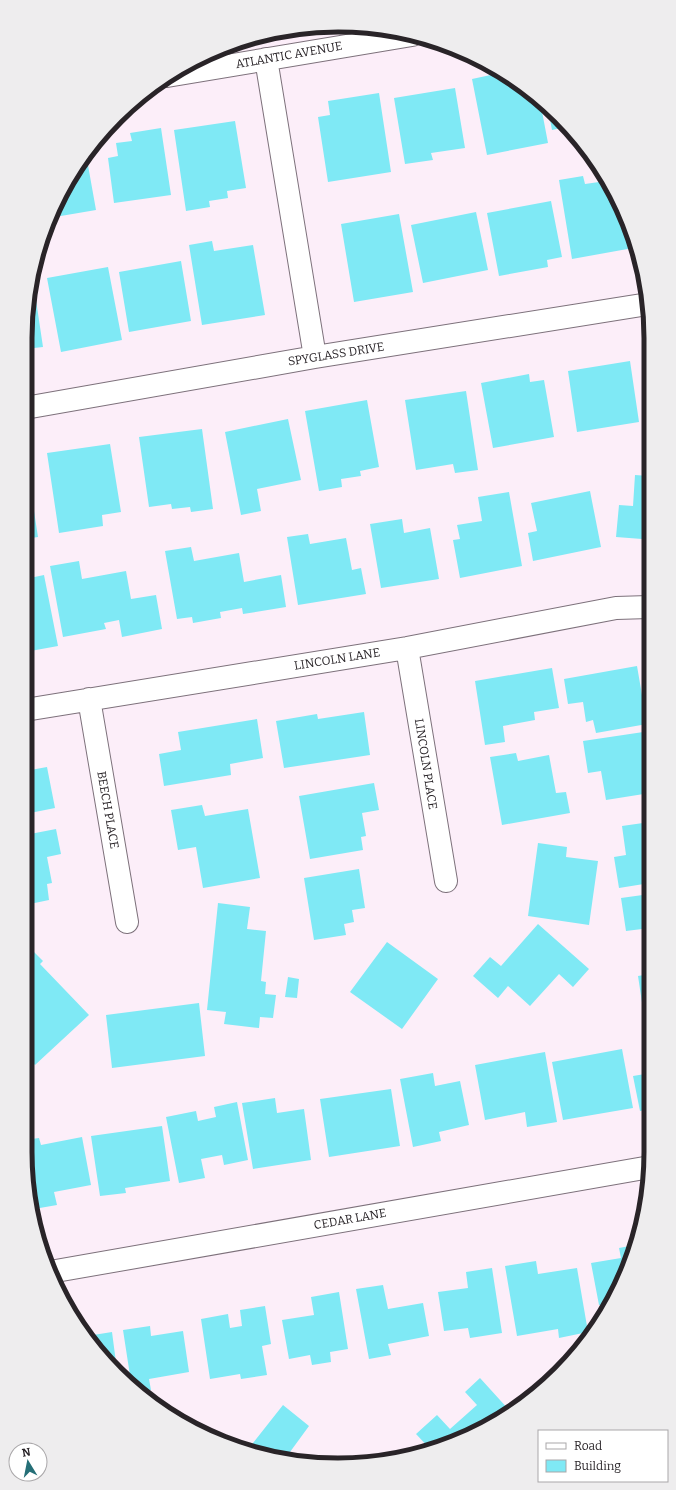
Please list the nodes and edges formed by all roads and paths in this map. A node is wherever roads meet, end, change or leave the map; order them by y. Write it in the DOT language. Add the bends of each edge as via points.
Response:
graph roads {
  1 [pos="396,38"];
  2 [pos="266,59"];
  3 [pos="185,73"];
  4 [pos="642,305"];
  5 [pos="315,358"];
  6 [pos="32,407"];
  7 [pos="644,607"];
  8 [pos="407,648"];
  9 [pos="89,699"];
  10 [pos="32,709"];
  11 [pos="446,881"];
  12 [pos="127,922"];
  13 [pos="643,1168"];
  14 [pos="56,1271"];
  1 -- 2 [label="street, ATLANTIC AVENUE"];
  2 -- 3 [label="street, ATLANTIC AVENUE"];
  2 -- 5 [label="street"];
  4 -- 5 [label="street, SPYGLASS DRIVE"];
  5 -- 6 [label="street, SPYGLASS DRIVE"];
  7 -- 8 [label="street, LINCOLN LANE" via="616,608"];
  8 -- 9 [label="street, LINCOLN LANE"];
  8 -- 11 [label="street, LINCOLN PLACE"];
  9 -- 10 [label="street, LINCOLN LANE"];
  9 -- 12 [label="street, BEECH PLACE"];
  13 -- 14 [label="street, CEDAR LANE"];
}
